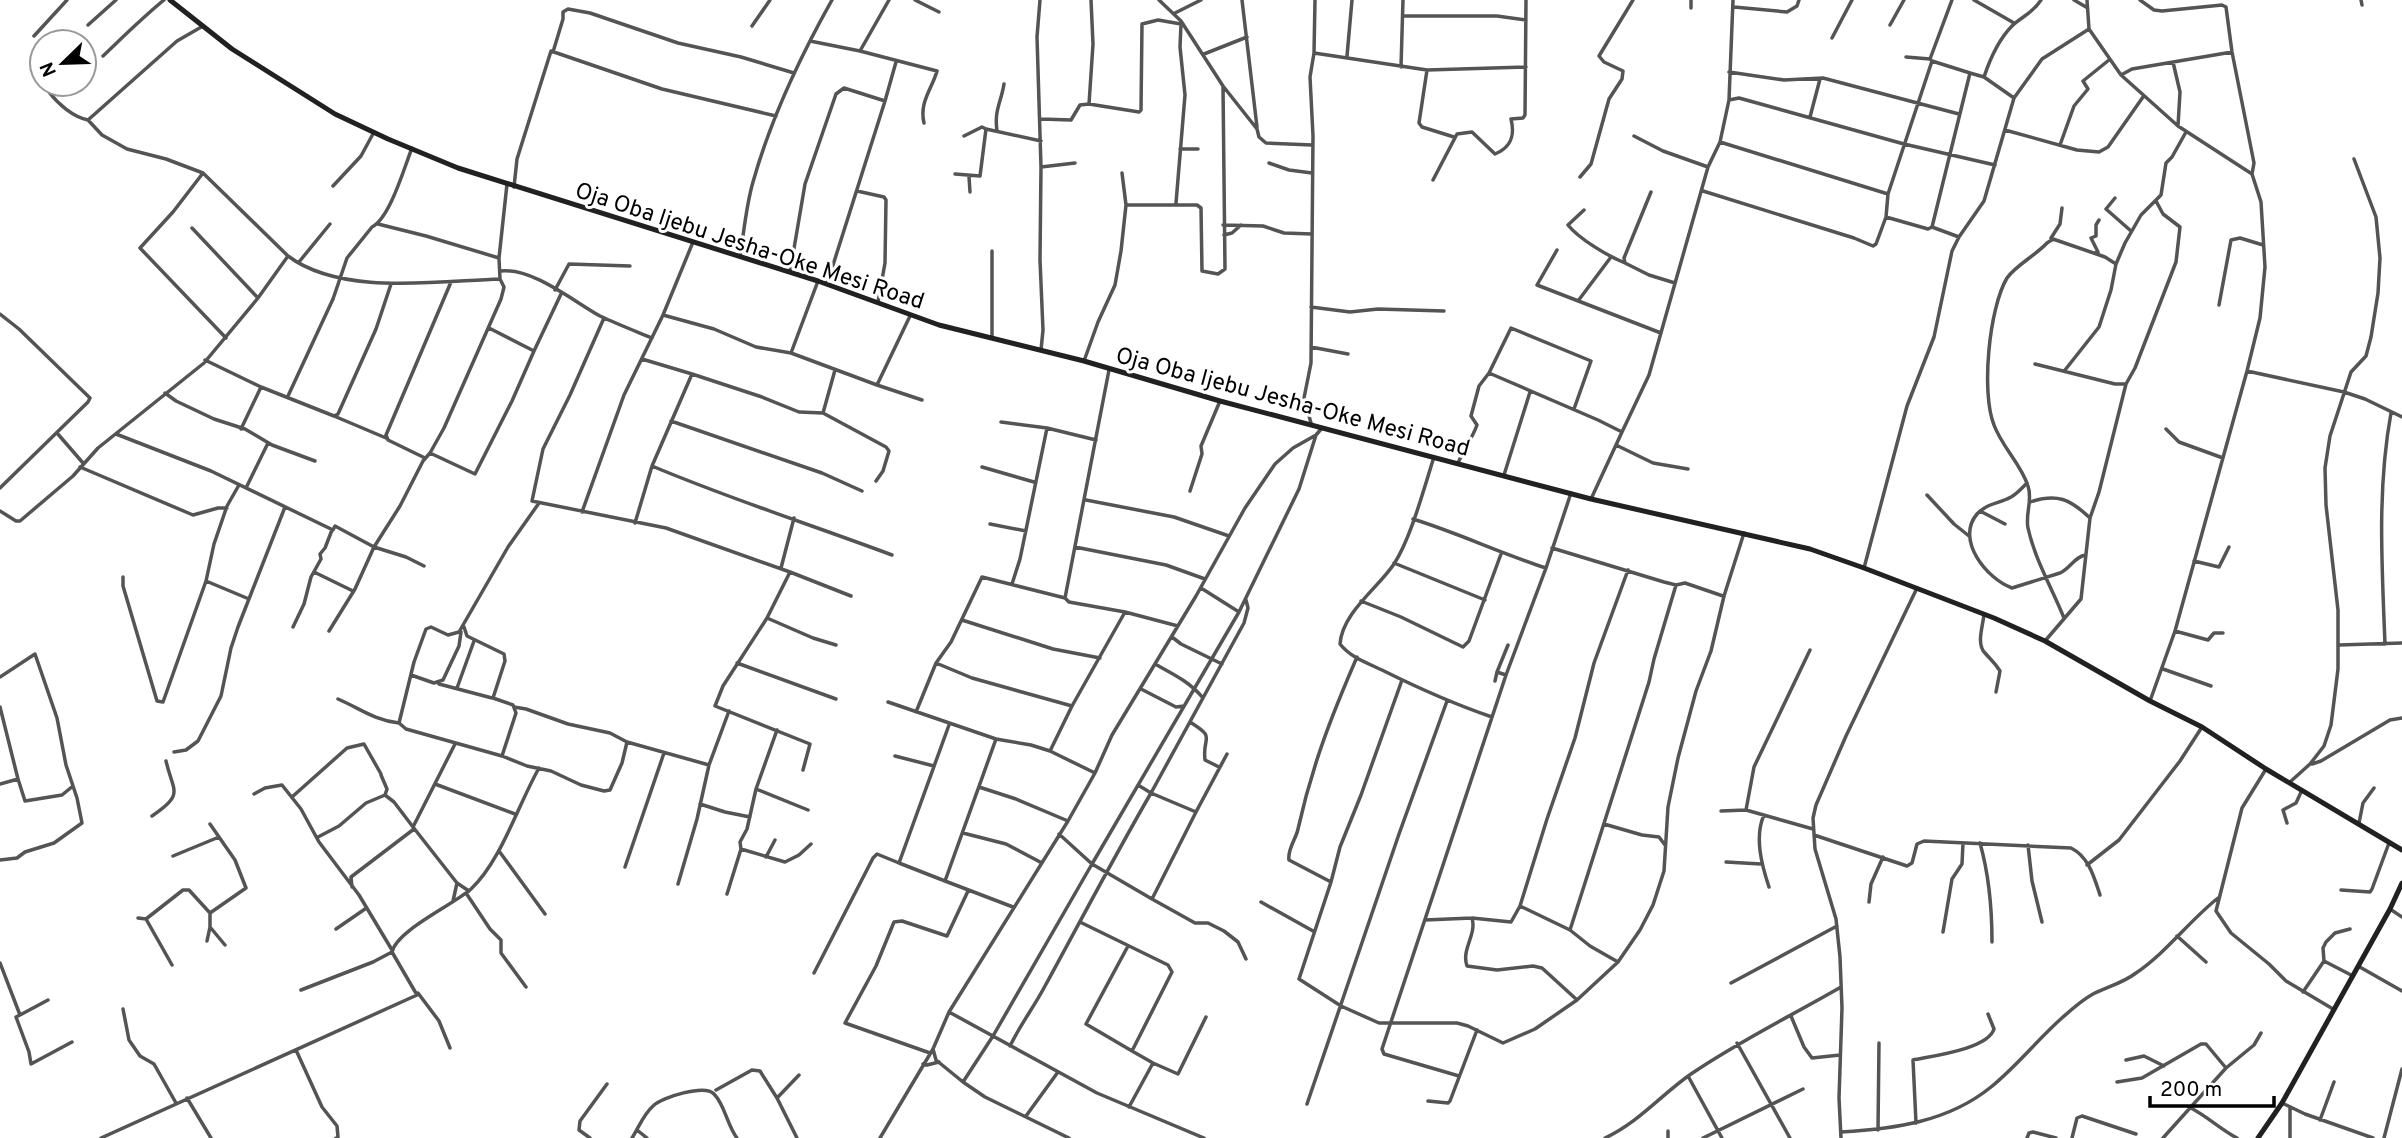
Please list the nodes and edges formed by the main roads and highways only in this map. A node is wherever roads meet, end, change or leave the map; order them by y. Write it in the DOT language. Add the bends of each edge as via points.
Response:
graph roads {
  1 [pos="170,0"];
  2 [pos="2402,850"];
  3 [pos="2402,883"];
  4 [pos="2258,1138"];
  1 -- 2 [label="main road, Oja Oba Ijebu Jesha-Oke Mesi Road" via="232,49 335,114 458,169 818,281 909,316 1591,499 1810,549 1917,588 2045,640 2202,727"];
  3 -- 4 [label="main road" via="2282,1103"];
}
